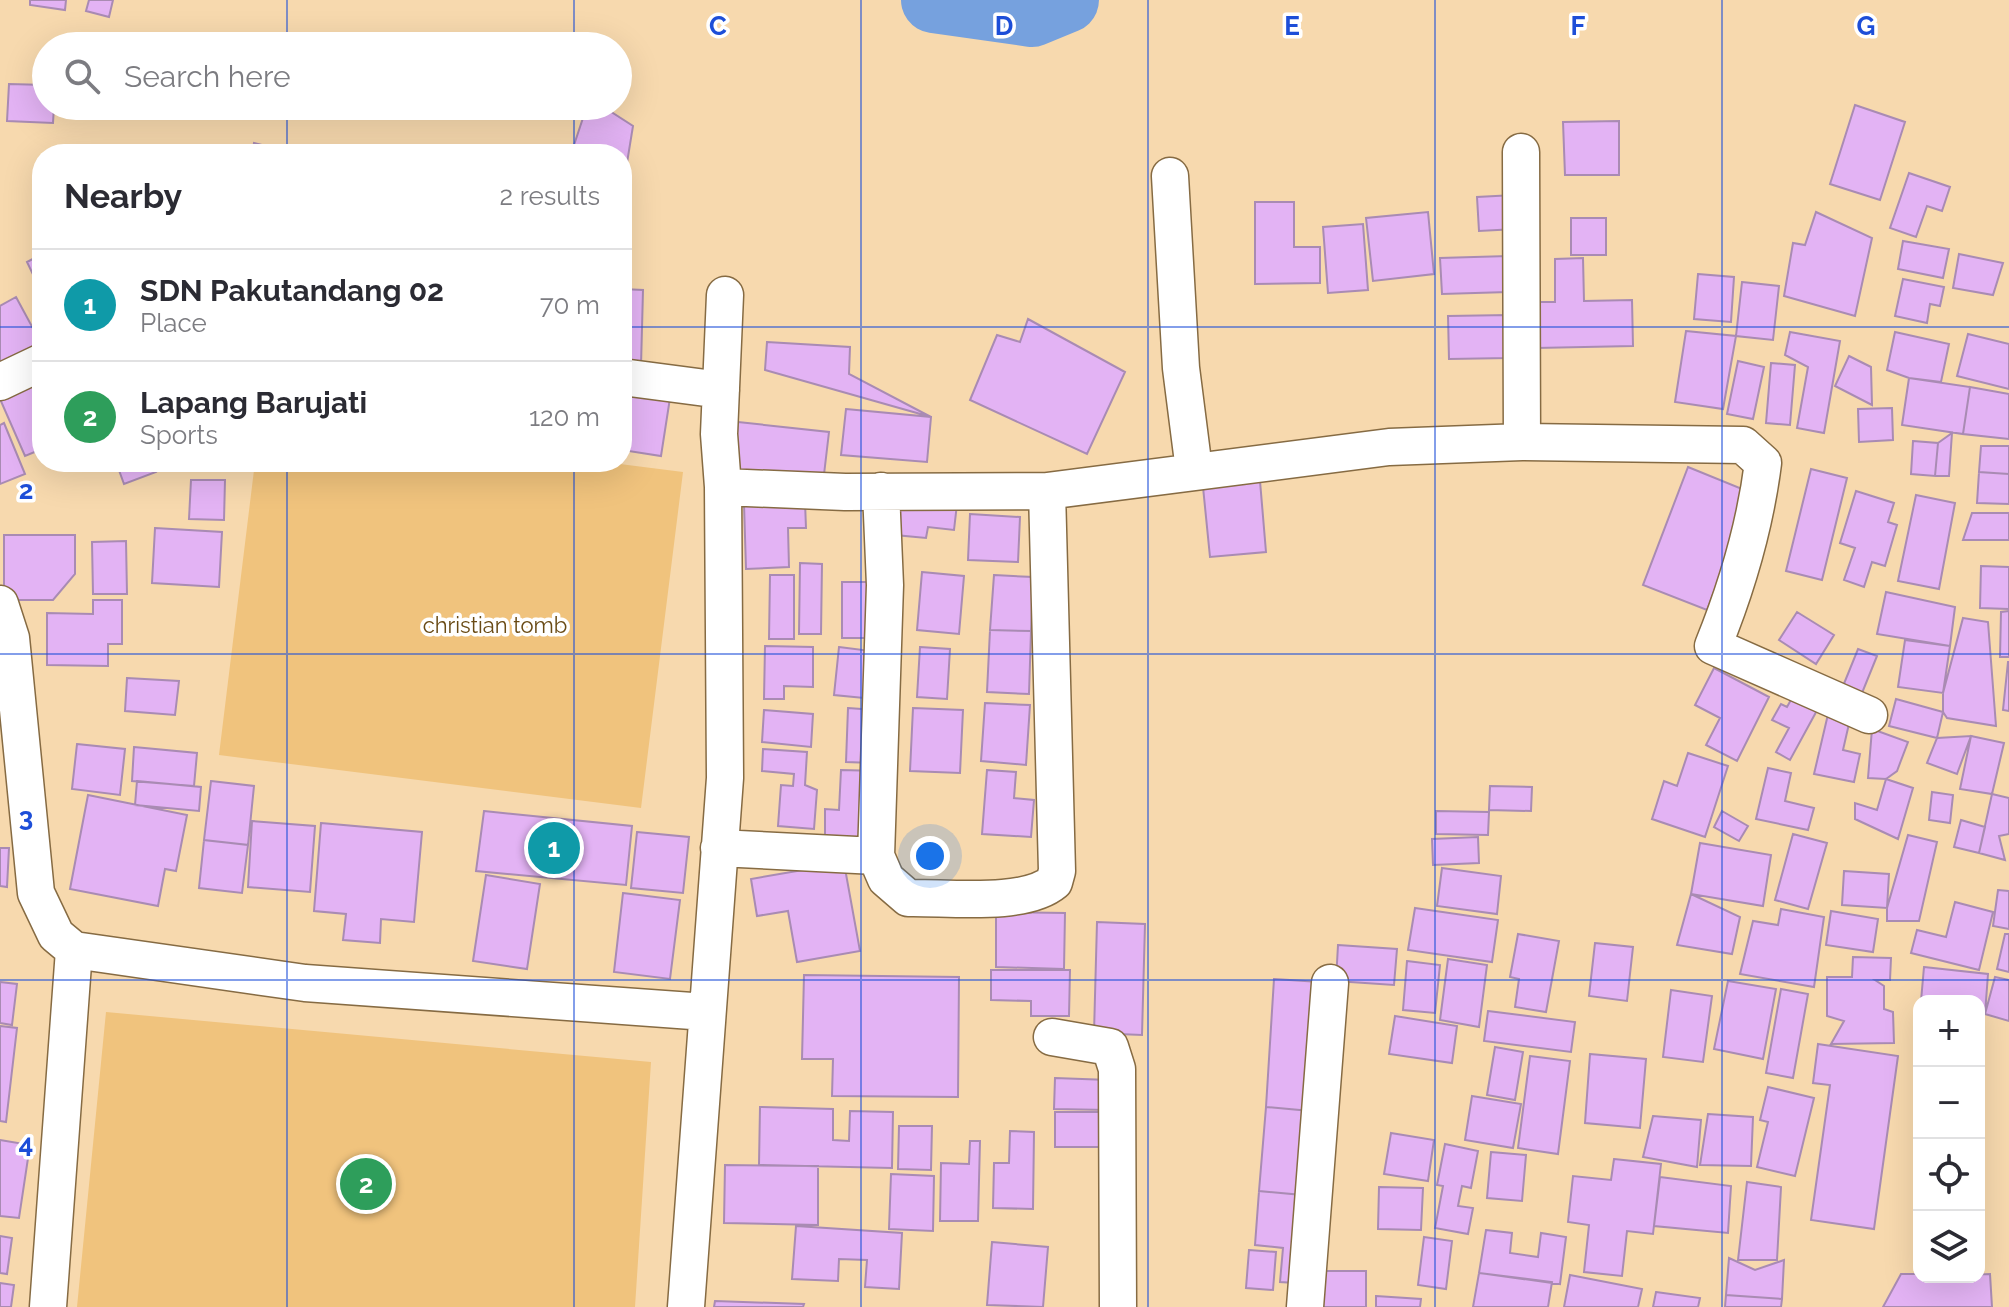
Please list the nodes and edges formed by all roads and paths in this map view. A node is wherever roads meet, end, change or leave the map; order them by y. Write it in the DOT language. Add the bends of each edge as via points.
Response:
graph roads {
  1 [pos="1521,152"];
  2 [pos="1170,176"];
  3 [pos="725,295"];
  4 [pos="32,367"];
  5 [pos="632,378"];
  6 [pos="0,382"];
  7 [pos="721,390"];
  8 [pos="1522,442"];
  9 [pos="1194,470"];
  10 [pos="723,487"];
  11 [pos="881,491"];
  12 [pos="1047,491"];
  13 [pos="0,604"];
  14 [pos="1869,715"];
  15 [pos="719,848"];
  16 [pos="876,856"];
  17 [pos="74,950"];
  18 [pos="1330,983"];
  19 [pos="706,1012"];
  20 [pos="1052,1037"];
  21 [pos="48,1307"];
  22 [pos="686,1307"];
  23 [pos="1118,1307"];
  24 [pos="1305,1307"];
  1 -- 8 [label="street"];
  2 -- 9 [label="street" via="1181,368"];
  3 -- 7 [label="street"];
  4 -- 6 [label="street"];
  5 -- 7 [label="street"];
  7 -- 10 [label="street"];
  8 -- 9 [label="street" via="1389,447"];
  8 -- 14 [label="street" via="1743,445 1763,463 1757,511 1713,646"];
  9 -- 12 [label="street"];
  10 -- 11 [label="street"];
  10 -- 15 [label="street" via="725,778"];
  11 -- 12 [label="street"];
  11 -- 16 [label="street" via="885,600"];
  12 -- 16 [label="street" via="1054,882 1044,890 1010,897 908,898 886,879"];
  13 -- 17 [label="street" via="11,638 36,893 56,935"];
  15 -- 16 [label="street"];
  15 -- 19 [label="street"];
  17 -- 19 [label="street" via="305,983"];
  17 -- 21 [label="street"];
  18 -- 24 [label="street"];
  19 -- 22 [label="street"];
  20 -- 23 [label="street" via="1110,1047 1117,1069"];
}
